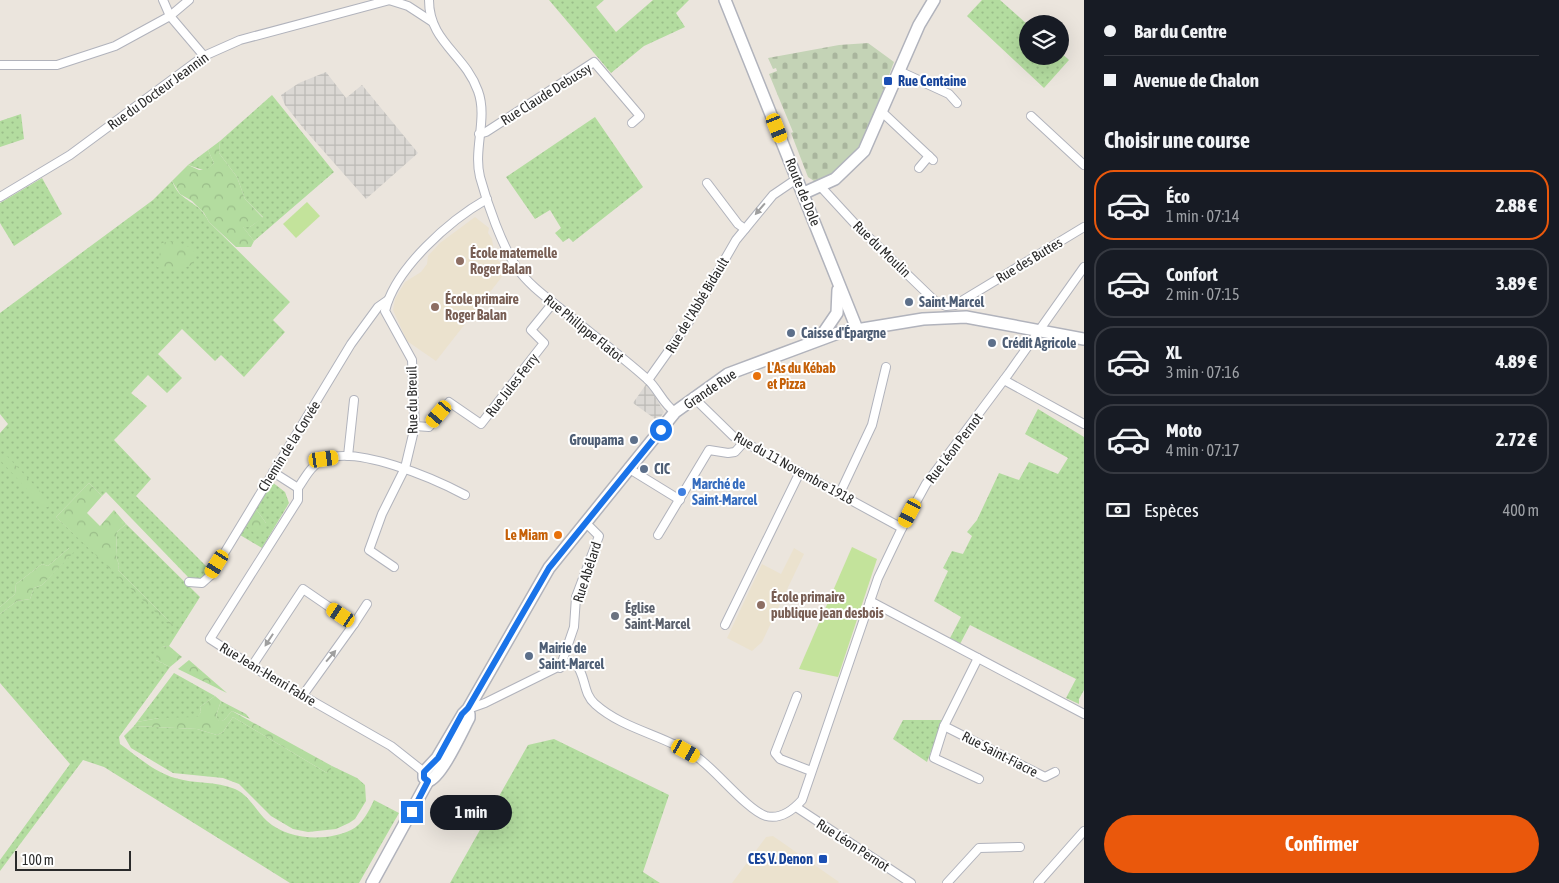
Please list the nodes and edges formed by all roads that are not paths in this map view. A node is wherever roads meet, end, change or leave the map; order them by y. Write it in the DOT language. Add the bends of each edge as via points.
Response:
graph roads {
  1 [pos="163,0"];
  2 [pos="189,0"];
  3 [pos="389,0"];
  4 [pos="428,0"];
  5 [pos="724,0"];
  6 [pos="934,0"];
  7 [pos="170,16"];
  8 [pos="431,22"];
  9 [pos="204,56"];
  10 [pos="0,65"];
  11 [pos="899,71"];
  12 [pos="956,103"];
  13 [pos="882,112"];
  14 [pos="1031,116"];
  15 [pos="632,123"];
  16 [pos="480,134"];
  17 [pos="1084,165"];
  18 [pos="919,168"];
  19 [pos="798,178"];
  20 [pos="707,183"];
  21 [pos="821,187"];
  22 [pos="804,192"];
  23 [pos="0,197"];
  24 [pos="487,199"];
  25 [pos="1084,227"];
  26 [pos="745,229"];
  27 [pos="1084,267"];
  28 [pos="836,276"];
  29 [pos="388,300"];
  30 [pos="553,303"];
  31 [pos="946,306"];
  32 [pos="857,329"];
  33 [pos="1039,329"];
  34 [pos="820,339"];
  35 [pos="1084,339"];
  36 [pos="886,367"];
  37 [pos="648,380"];
  38 [pos="1004,380"];
  39 [pos="693,397"];
  40 [pos="354,400"];
  41 [pos="675,412"];
  42 [pos="1084,424"];
  43 [pos="415,426"];
  44 [pos="744,442"];
  45 [pos="348,456"];
  46 [pos="405,468"];
  47 [pos="628,468"];
  48 [pos="272,472"];
  49 [pos="800,472"];
  50 [pos="298,488"];
  51 [pos="840,493"];
  52 [pos="465,495"];
  53 [pos="680,500"];
  54 [pos="585,522"];
  55 [pos="902,528"];
  56 [pos="658,535"];
  57 [pos="394,567"];
  58 [pos="189,582"];
  59 [pos="870,601"];
  60 [pos="367,604"];
  61 [pos="354,624"];
  62 [pos="725,625"];
  63 [pos="978,658"];
  64 [pos="252,666"];
  65 [pos="560,668"];
  66 [pos="303,695"];
  67 [pos="797,696"];
  68 [pos="468,708"];
  69 [pos="1084,714"];
  70 [pos="944,726"];
  71 [pos="811,771"];
  72 [pos="1055,772"];
  73 [pos="429,775"];
  74 [pos="979,779"];
  75 [pos="794,809"];
  76 [pos="1084,831"];
  77 [pos="1020,847"];
  78 [pos="372,883"];
  79 [pos="911,883"];
  80 [pos="947,883"];
  81 [pos="1038,883"];
  1 -- 7 [label="street"];
  2 -- 7 [label="street"];
  3 -- 8 [label="street, Rue du Docteur Jeannin" via="408,6"];
  3 -- 9 [label="street, Rue du Docteur Jeannin" via="240,40"];
  4 -- 8 [label="street, Rue Philippe Flatot"];
  5 -- 19 [label="main road, Route de Dole"];
  6 -- 11 [label="main road"];
  7 -- 9 [label="street"];
  7 -- 10 [label="street" via="115,46 56,65"];
  8 -- 16 [label="street, Rue Philippe Flatot" via="434,30 465,66 478,92"];
  9 -- 23 [label="street, Rue du Docteur Jeannin" via="70,155"];
  11 -- 12 [label="street" via="949,94"];
  11 -- 13 [label="main road"];
  13 -- 18 [label="street" via="931,158"];
  13 -- 21 [label="main road" via="856,161"];
  14 -- 17 [label="street"];
  15 -- 16 [label="street, Rue Claude Debussy" via="640,116 594,62"];
  16 -- 24 [label="street, Rue Philippe Flatot" via="480,175"];
  19 -- 22 [label="main road, Route de Dole"];
  19 -- 26 [label="street, Rue de l'Abbé Bidault, one-way" via="773,195"];
  20 -- 26 [label="street"];
  21 -- 22 [label="main road"];
  21 -- 31 [label="street, Rue du Moulin" via="935,301"];
  22 -- 28 [label="main road, Route de Dole"];
  24 -- 29 [label="street" via="466,210 426,247 396,284"];
  24 -- 30 [label="street, Rue Philippe Flatot" via="517,268"];
  25 -- 31 [label="street, Rue des Buttes" via="954,305"];
  26 -- 37 [label="street, Rue de l'Abbé Bidault" via="687,326"];
  27 -- 33 [label="street, Rue Léon Pernot"];
  28 -- 32 [label="main road, Route de Dole"];
  28 -- 34 [label="main road" via="837,313"];
  29 -- 43 [label="street, Rue du Breuil" via="385,311 412,360"];
  29 -- 48 [label="street, Chemin de la Corvée" via="378,307 351,344"];
  30 -- 37 [label="street, Rue Philippe Flatot"];
  30 -- 43 [label="street, Rue Jules Ferry" via="531,330 544,343 482,424 449,402 429,426"];
  32 -- 33 [label="main road, Grande Rue" via="948,317"];
  32 -- 34 [label="main road, Grande Rue"];
  33 -- 35 [label="main road, Grande Rue"];
  33 -- 38 [label="street, Rue Léon Pernot"];
  34 -- 39 [label="main road, Grande Rue" via="733,372"];
  36 -- 51 [label="street" via="872,426"];
  37 -- 41 [label="street, Rue Philippe Flatot" via="664,404"];
  38 -- 42 [label="street"];
  38 -- 55 [label="street, Rue Léon Pernot" via="926,484"];
  39 -- 41 [label="main road, Grande Rue"];
  39 -- 44 [label="street, Rue du 11 Novembre 1918" via="733,436"];
  40 -- 45 [label="street"];
  41 -- 47 [label="main road, Grande Rue"];
  43 -- 46 [label="street, Rue du Breuil"];
  44 -- 49 [label="street, Rue du 11 Novembre 1918"];
  44 -- 53 [label="street" via="735,452 709,450"];
  45 -- 46 [label="street"];
  45 -- 50 [label="street" via="324,459 311,468"];
  46 -- 52 [label="street"];
  46 -- 57 [label="street, Rue du Breuil" via="369,550"];
  47 -- 53 [label="street"];
  47 -- 54 [label="main road, Grande Rue"];
  48 -- 50 [label="street"];
  48 -- 58 [label="street, Chemin de la Corvée" via="211,574 202,584"];
  49 -- 51 [label="street, Rue du 11 Novembre 1918"];
  49 -- 62 [label="street"];
  50 -- 64 [label="street, Rue Jean-Henri Fabre" via="298,500 210,639"];
  51 -- 55 [label="street, Rue du 11 Novembre 1918"];
  53 -- 56 [label="street"];
  54 -- 65 [label="street, Rue Abélard" via="599,536 576,596 574,627"];
  54 -- 68 [label="main road, Grande Rue" via="549,568"];
  55 -- 59 [label="street, Rue Léon Pernot"];
  59 -- 63 [label="street"];
  59 -- 71 [label="street, Rue Léon Pernot"];
  60 -- 61 [label="street"];
  61 -- 64 [label="street, one-way" via="303,589"];
  66 -- 61 [label="street, one-way"];
  63 -- 69 [label="street"];
  63 -- 70 [label="street, Rue Saint-Fiacre"];
  64 -- 66 [label="street, Rue Jean-Henri Fabre"];
  65 -- 68 [label="street"];
  65 -- 75 [label="street" via="566,663 576,664 587,695 603,710 698,757 765,816 777,817"];
  66 -- 73 [label="street, Rue Jean-Henri Fabre" via="391,746"];
  67 -- 71 [label="street" via="775,753 780,759"];
  68 -- 73 [label="main road, Grande Rue"];
  70 -- 72 [label="street, Rue Saint-Fiacre" via="1045,777"];
  70 -- 74 [label="street, Rue Saint-Fiacre" via="934,758"];
  71 -- 75 [label="street, Rue Léon Pernot" via="802,800"];
  73 -- 78 [label="main road, Grande Rue"];
  75 -- 79 [label="street, Rue Léon Pernot"];
  76 -- 81 [label="street"];
  77 -- 80 [label="street" via="979,848"];
}
